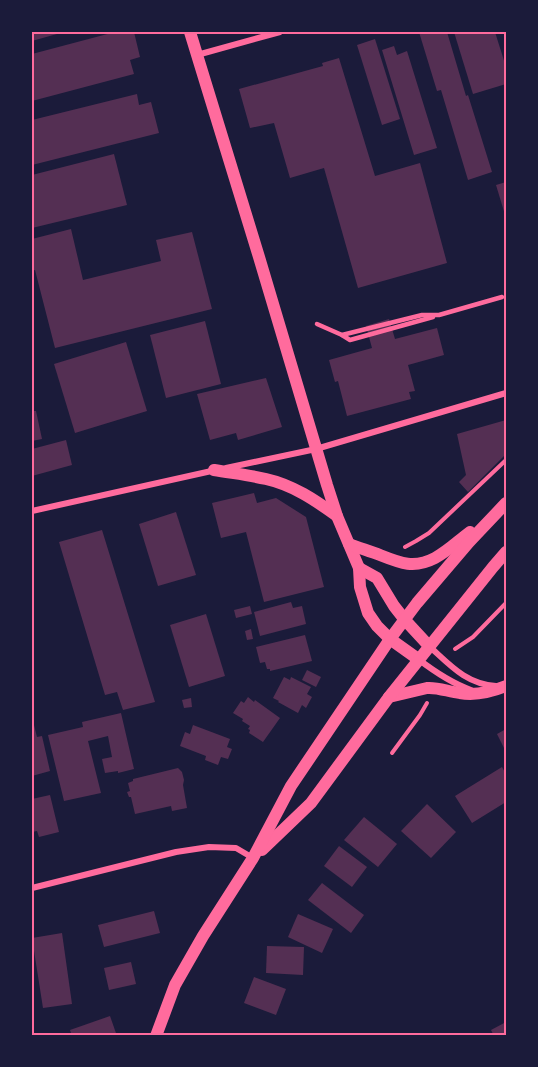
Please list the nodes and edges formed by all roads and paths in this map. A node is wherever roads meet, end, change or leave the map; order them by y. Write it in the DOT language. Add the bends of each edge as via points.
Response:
graph roads {
  1 [pos="190,32"];
  2 [pos="280,32"];
  3 [pos="197,55"];
  4 [pos="502,297"];
  5 [pos="317,324"];
  6 [pos="507,393"];
  7 [pos="316,449"];
  8 [pos="507,460"];
  9 [pos="214,471"];
  10 [pos="503,506"];
  11 [pos="32,511"];
  12 [pos="337,516"];
  13 [pos="349,544"];
  14 [pos="401,549"];
  15 [pos="507,552"];
  16 [pos="359,568"];
  17 [pos="507,603"];
  18 [pos="405,620"];
  19 [pos="390,639"];
  20 [pos="460,640"];
  21 [pos="429,646"];
  22 [pos="462,646"];
  23 [pos="455,649"];
  24 [pos="418,659"];
  25 [pos="504,687"];
  26 [pos="389,697"];
  27 [pos="428,699"];
  28 [pos="392,753"];
  29 [pos="254,858"];
  30 [pos="32,888"];
  31 [pos="156,1035"];
  1 -- 3 [label="main road"];
  2 -- 3 [label="street"];
  3 -- 7 [label="main road"];
  4 -- 5 [label="lane" via="342,335"];
  6 -- 7 [label="street"];
  7 -- 9 [label="street"];
  7 -- 12 [label="main road"];
  8 -- 14 [label="path" via="429,532"];
  9 -- 11 [label="street"];
  9 -- 12 [label="main road" via="280,483 311,497"];
  10 -- 13 [label="main road" via="443,553 421,563 397,562"];
  10 -- 18 [label="main road"];
  12 -- 13 [label="main road"];
  13 -- 16 [label="main road"];
  15 -- 21 [label="main road"];
  16 -- 18 [label="main road" via="376,578"];
  16 -- 19 [label="main road" via="368,613"];
  17 -- 22 [label="path"];
  18 -- 19 [label="main road"];
  18 -- 21 [label="main road"];
  19 -- 24 [label="main road"];
  19 -- 29 [label="main road" via="291,786"];
  20 -- 22 [label="path"];
  21 -- 24 [label="main road"];
  21 -- 25 [label="street" via="472,681"];
  22 -- 23 [label="path"];
  24 -- 25 [label="street" via="462,687 478,691"];
  24 -- 26 [label="main road"];
  25 -- 26 [label="main road" via="482,694 433,687"];
  26 -- 29 [label="main road" via="311,803"];
  27 -- 28 [label="path"];
  29 -- 30 [label="street" via="236,848 209,847"];
  29 -- 31 [label="main road" via="203,936 176,985"];
}
